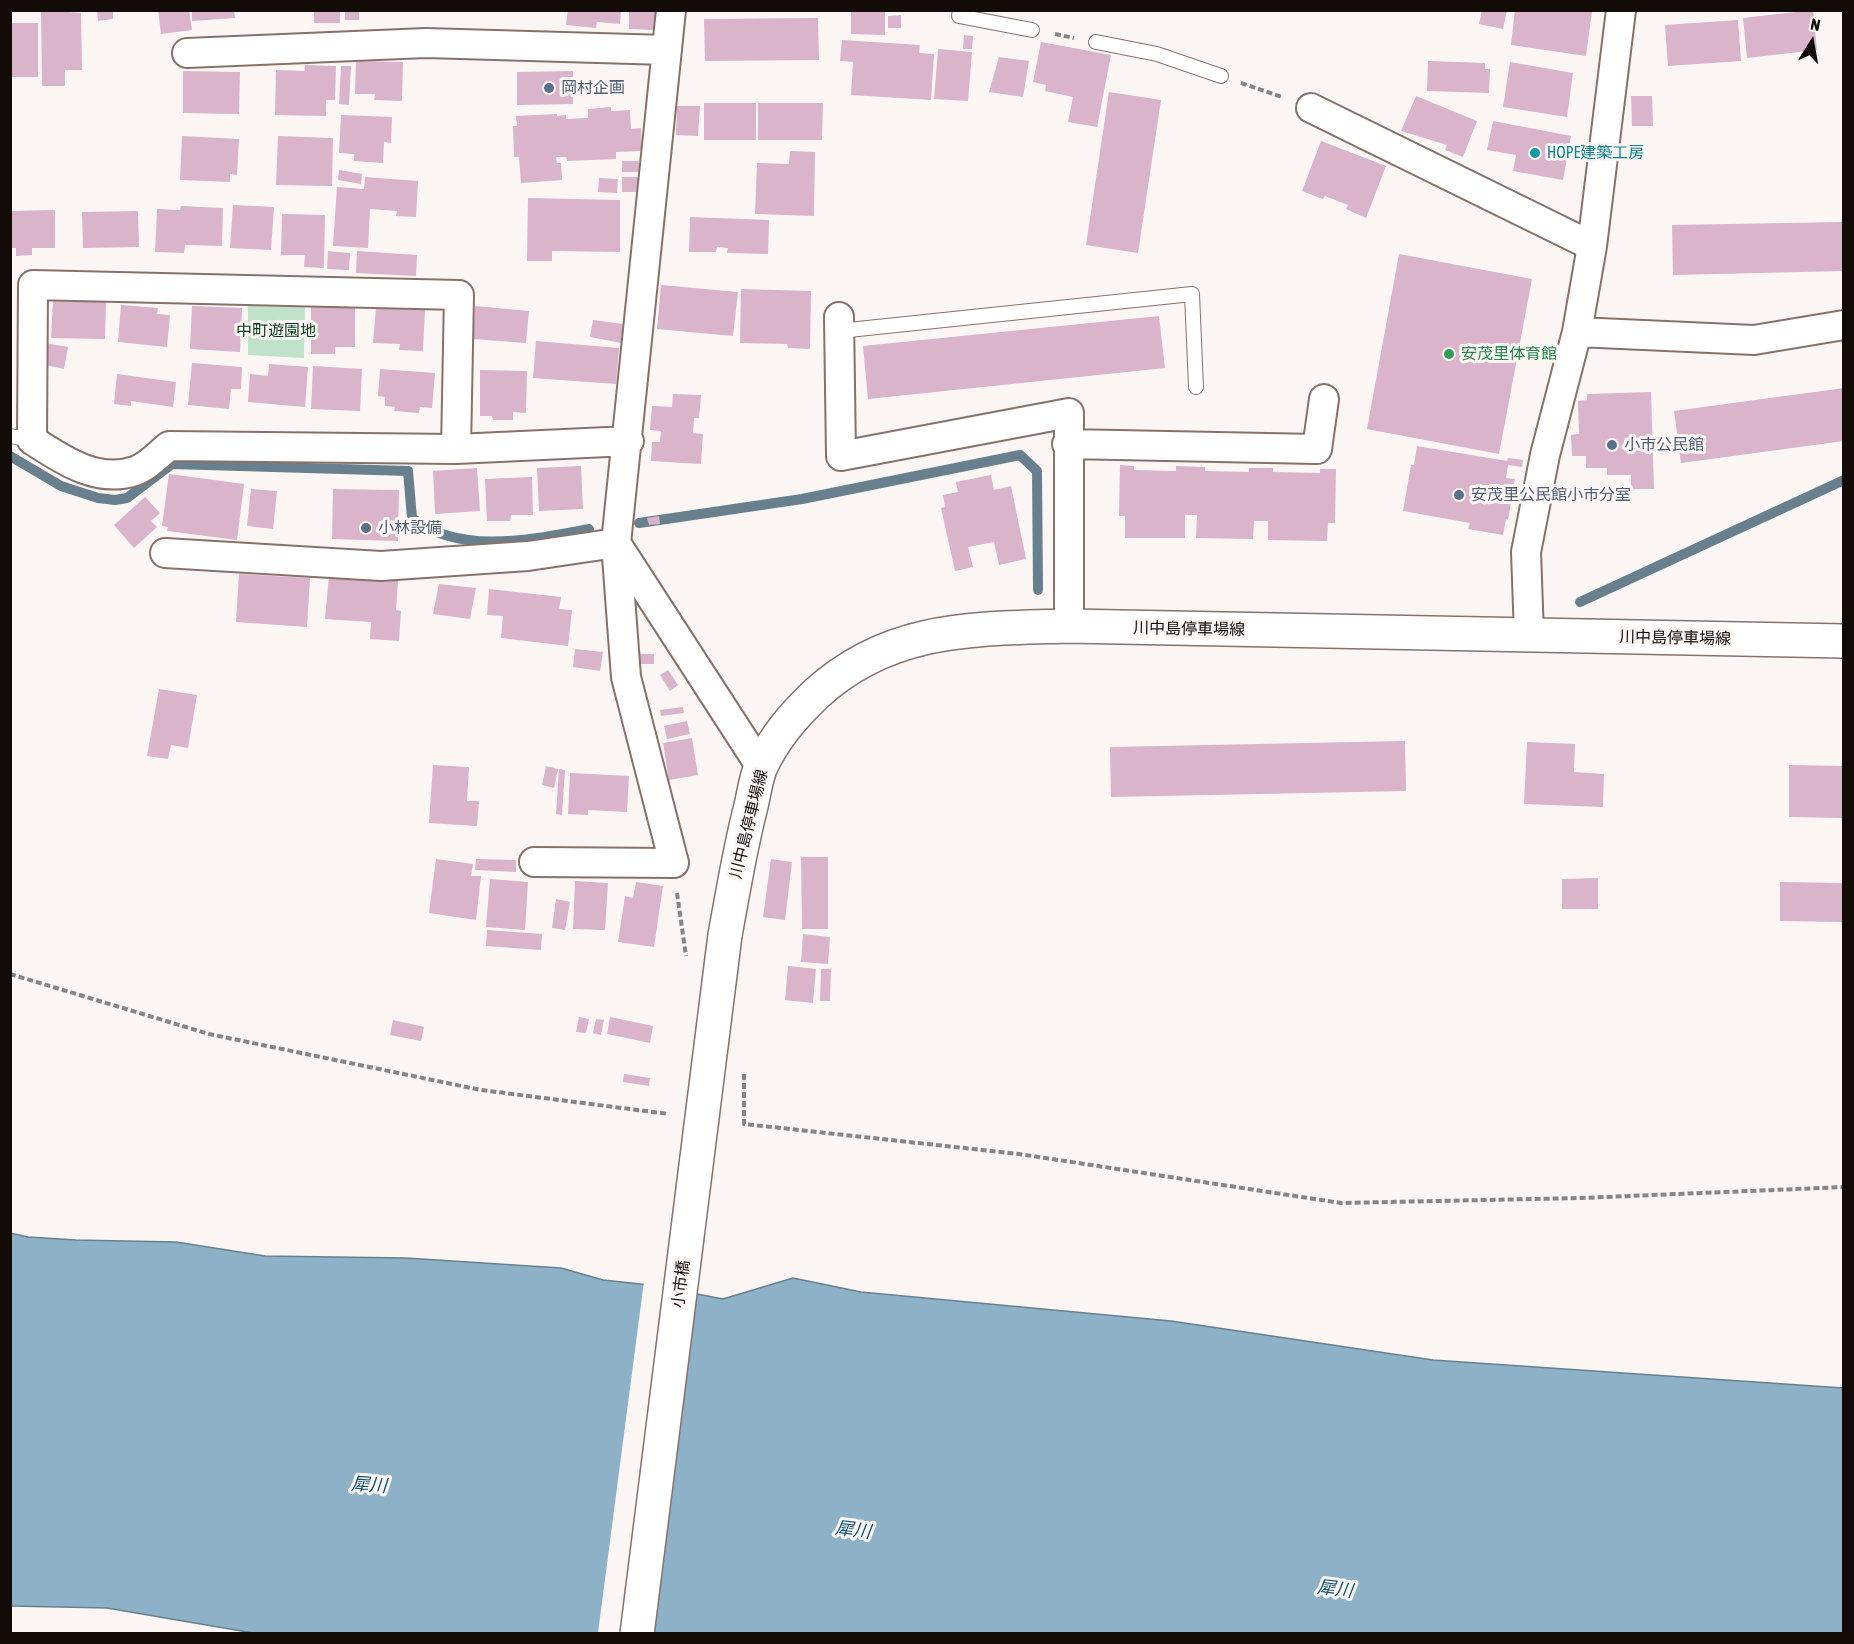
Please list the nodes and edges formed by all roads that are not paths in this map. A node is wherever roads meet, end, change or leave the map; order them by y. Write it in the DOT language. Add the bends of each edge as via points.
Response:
graph roads {
  1 [pos="671,10"];
  2 [pos="960,10"];
  3 [pos="1621,10"];
  4 [pos="1032,30"];
  5 [pos="1096,42"];
  6 [pos="667,50"];
  7 [pos="187,53"];
  8 [pos="1221,76"];
  9 [pos="1311,108"];
  10 [pos="1592,246"];
  11 [pos="839,324"];
  12 [pos="1844,326"];
  13 [pos="1577,332"];
  14 [pos="1196,387"];
  15 [pos="1324,399"];
  16 [pos="21,438"];
  17 [pos="629,441"];
  18 [pos="1067,444"];
  19 [pos="456,449"];
  20 [pos="616,543"];
  21 [pos="165,553"];
  22 [pos="1069,626"];
  23 [pos="1530,635"];
  24 [pos="1844,641"];
  25 [pos="761,767"];
  26 [pos="534,862"];
  27 [pos="725,935"];
  28 [pos="637,1634"];
  1 -- 6 [label="street"];
  2 -- 4 [label="lane" via="959,16"];
  3 -- 10 [label="street"];
  5 -- 8 [label="lane" via="1157,54"];
  6 -- 7 [label="street" via="426,43"];
  6 -- 17 [label="street"];
  9 -- 10 [label="street"];
  10 -- 13 [label="street"];
  11 -- 14 [label="lane" via="1192,294"];
  11 -- 18 [label="street" via="841,456 1068,412"];
  12 -- 13 [label="street" via="1754,340"];
  13 -- 23 [label="street" via="1545,455 1526,552"];
  15 -- 18 [label="street" via="1317,449"];
  16 -- 19 [label="street" via="69,464 107,474 136,471 169,446"];
  16 -- 19 [label="street" via="33,285 459,295"];
  17 -- 19 [label="street"];
  17 -- 20 [label="street"];
  18 -- 22 [label="street"];
  20 -- 21 [label="street" via="528,556 381,566"];
  20 -- 25 [label="street"];
  20 -- 26 [label="street" via="626,677 674,863"];
  22 -- 23 [label="main road, 川中島停車場線"];
  22 -- 25 [label="main road, 川中島停車場線" via="942,633 888,647 837,674 789,719"];
  23 -- 24 [label="main road, 川中島停車場線"];
  25 -- 27 [label="main road, 川中島停車場線" via="741,845"];
  27 -- 28 [label="main road, 小市橋, bridge"];
}
